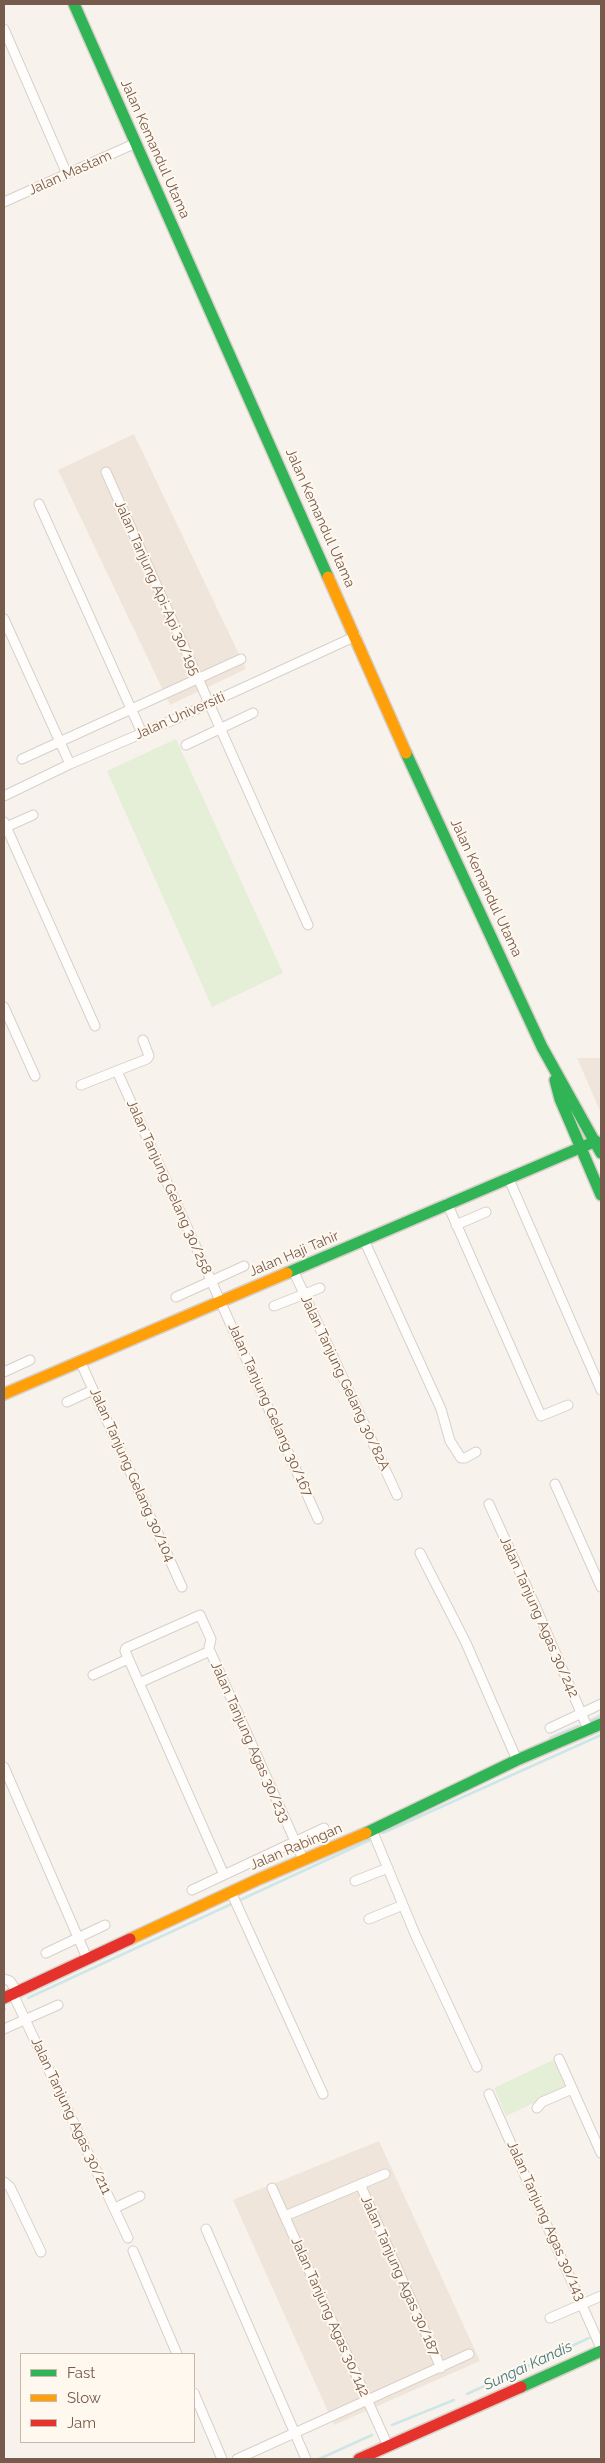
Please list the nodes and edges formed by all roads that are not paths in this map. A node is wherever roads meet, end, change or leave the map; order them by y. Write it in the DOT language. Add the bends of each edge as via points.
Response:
graph roads {
  1 [pos="74,4"];
  2 [pos="4,29"];
  3 [pos="136,143"];
  4 [pos="67,174"];
  5 [pos="4,202"];
  6 [pos="106,472"];
  7 [pos="38,504"];
  8 [pos="4,619"];
  9 [pos="356,636"];
  10 [pos="241,659"];
  11 [pos="198,679"];
  12 [pos="209,704"];
  13 [pos="131,709"];
  14 [pos="253,713"];
  15 [pos="220,728"];
  16 [pos="142,733"];
  17 [pos="60,742"];
  18 [pos="186,745"];
  19 [pos="22,759"];
  20 [pos="70,764"];
  21 [pos="4,796"];
  22 [pos="33,815"];
  23 [pos="4,826"];
  24 [pos="308,925"];
  25 [pos="4,1007"];
  26 [pos="95,1026"];
  27 [pos="142,1040"];
  28 [pos="551,1065"];
  29 [pos="117,1071"];
  30 [pos="35,1076"];
  31 [pos="81,1085"];
  32 [pos="596,1141"];
  33 [pos="580,1148"];
  34 [pos="601,1152"];
  35 [pos="508,1177"];
  36 [pos="601,1195"];
  37 [pos="447,1204"];
  38 [pos="486,1212"];
  39 [pos="456,1225"];
  40 [pos="364,1240"];
  41 [pos="244,1266"];
  42 [pos="293,1270"];
  43 [pos="211,1281"];
  44 [pos="320,1288"];
  45 [pos="305,1294"];
  46 [pos="176,1297"];
  47 [pos="221,1302"];
  48 [pos="274,1306"];
  49 [pos="30,1360"];
  50 [pos="81,1363"];
  51 [pos="4,1372"];
  52 [pos="93,1390"];
  53 [pos="601,1390"];
  54 [pos="4,1394"];
  55 [pos="67,1402"];
  56 [pos="568,1406"];
  57 [pos="476,1452"];
  58 [pos="556,1484"];
  59 [pos="396,1495"];
  60 [pos="489,1504"];
  61 [pos="318,1519"];
  62 [pos="420,1554"];
  63 [pos="601,1587"];
  64 [pos="182,1588"];
  65 [pos="210,1649"];
  66 [pos="128,1659"];
  67 [pos="93,1675"];
  68 [pos="139,1683"];
  69 [pos="601,1704"];
  70 [pos="581,1714"];
  71 [pos="601,1724"];
  72 [pos="550,1728"];
  73 [pos="588,1730"];
  74 [pos="517,1760"];
  75 [pos="4,1768"];
  76 [pos="324,1828"];
  77 [pos="372,1830"];
  78 [pos="294,1842"];
  79 [pos="303,1859"];
  80 [pos="388,1868"];
  81 [pos="224,1875"];
  82 [pos="355,1882"];
  83 [pos="192,1890"];
  84 [pos="235,1900"];
  85 [pos="403,1905"];
  86 [pos="369,1920"];
  87 [pos="105,1925"];
  88 [pos="77,1937"];
  89 [pos="46,1953"];
  90 [pos="87,1958"];
  91 [pos="4,1979"];
  92 [pos="11,1995"];
  93 [pos="58,2005"];
  94 [pos="26,2020"];
  95 [pos="4,2029"];
  96 [pos="558,2059"];
  97 [pos="477,2067"];
  98 [pos="572,2089"];
  99 [pos="323,2094"];
  100 [pos="489,2094"];
  101 [pos="537,2108"];
  102 [pos="601,2153"];
  103 [pos="386,2174"];
  104 [pos="4,2182"];
  105 [pos="360,2184"];
  106 [pos="272,2188"];
  107 [pos="140,2196"];
  108 [pos="115,2208"];
  109 [pos="285,2216"];
  110 [pos="206,2229"];
  111 [pos="128,2238"];
  112 [pos="133,2251"];
  113 [pos="41,2252"];
  114 [pos="601,2296"];
  115 [pos="583,2304"];
  116 [pos="550,2318"];
  117 [pos="601,2348"];
  118 [pos="601,2352"];
  119 [pos="177,2353"];
  120 [pos="469,2354"];
  121 [pos="441,2368"];
  122 [pos="195,2395"];
  123 [pos="368,2401"];
  124 [pos="295,2434"];
  125 [pos="388,2446"];
  126 [pos="222,2459"];
  127 [pos="236,2459"];
  128 [pos="306,2459"];
  129 [pos="359,2459"];
  1 -- 3 [label="street, Jalan Kemandul Utama"];
  2 -- 4 [label="street"];
  3 -- 4 [label="street, Jalan Mastam"];
  3 -- 9 [label="street, Jalan Kemandul Utama"];
  4 -- 5 [label="street, Jalan Mastam"];
  6 -- 11 [label="street, Jalan Tanjung Api-Api 30/195"];
  7 -- 13 [label="street"];
  8 -- 17 [label="street"];
  9 -- 12 [label="street, Jalan Universiti"];
  9 -- 28 [label="street, Jalan Kemandul Utama" via="420,783"];
  10 -- 11 [label="street"];
  11 -- 12 [label="street, Jalan Tanjung Api-Api 30/195"];
  11 -- 13 [label="street"];
  12 -- 15 [label="street, Jalan Tanjung Api-Api 30/195"];
  12 -- 16 [label="street, Jalan Universiti"];
  13 -- 16 [label="street"];
  13 -- 17 [label="street"];
  14 -- 15 [label="street"];
  15 -- 18 [label="street"];
  15 -- 24 [label="street, Jalan Tanjung Api-Api 30/195"];
  16 -- 20 [label="street, Jalan Universiti"];
  17 -- 19 [label="street"];
  17 -- 20 [label="street"];
  20 -- 21 [label="street, Jalan Universiti"];
  22 -- 23 [label="street"];
  23 -- 26 [label="street"];
  25 -- 30 [label="street"];
  27 -- 29 [label="street" via="149,1056"];
  28 -- 32 [label="street"];
  28 -- 33 [label="street" via="560,1099"];
  29 -- 31 [label="street"];
  29 -- 43 [label="street, Jalan Tanjung Gelang 30/258"];
  32 -- 33 [label="street, Jalan Haji Tahir"];
  32 -- 34 [label="street"];
  33 -- 35 [label="street, Jalan Haji Tahir"];
  33 -- 36 [label="street"];
  35 -- 37 [label="street, Jalan Haji Tahir"];
  35 -- 53 [label="street"];
  37 -- 39 [label="street"];
  37 -- 40 [label="street, Jalan Haji Tahir"];
  38 -- 39 [label="street"];
  39 -- 56 [label="street" via="541,1416"];
  40 -- 42 [label="street, Jalan Haji Tahir"];
  40 -- 57 [label="street" via="441,1409 450,1441 461,1458"];
  41 -- 43 [label="street"];
  42 -- 45 [label="street, Jalan Tanjung Gelang 30/82A"];
  42 -- 47 [label="street, Jalan Haji Tahir"];
  43 -- 46 [label="street"];
  43 -- 47 [label="street, Jalan Tanjung Gelang 30/258"];
  44 -- 45 [label="street"];
  45 -- 48 [label="street"];
  45 -- 59 [label="street, Jalan Tanjung Gelang 30/82A"];
  47 -- 50 [label="street, Jalan Haji Tahir"];
  47 -- 61 [label="street, Jalan Tanjung Gelang 30/167"];
  49 -- 51 [label="street"];
  50 -- 52 [label="street, Jalan Tanjung Gelang 30/104"];
  50 -- 54 [label="street, Jalan Haji Tahir"];
  52 -- 55 [label="street"];
  52 -- 64 [label="street, Jalan Tanjung Gelang 30/104"];
  58 -- 63 [label="street"];
  60 -- 70 [label="street, Jalan Tanjung Agas 30/242"];
  62 -- 74 [label="street" via="466,1643"];
  65 -- 66 [label="street, Jalan Tanjung Agas 30/233" via="211,1639 200,1615 126,1648"];
  65 -- 68 [label="street"];
  65 -- 78 [label="street, Jalan Tanjung Agas 30/233"];
  66 -- 67 [label="street"];
  66 -- 68 [label="street"];
  68 -- 81 [label="street"];
  69 -- 70 [label="street"];
  70 -- 72 [label="street"];
  70 -- 73 [label="street, Jalan Tanjung Agas 30/242"];
  71 -- 73 [label="street, Jalan Rabingan"];
  73 -- 74 [label="street, Jalan Rabingan"];
  74 -- 77 [label="street, Jalan Rabingan"];
  75 -- 88 [label="street"];
  76 -- 78 [label="street"];
  77 -- 79 [label="street, Jalan Rabingan"];
  77 -- 80 [label="street"];
  78 -- 79 [label="street, Jalan Tanjung Agas 30/233"];
  78 -- 81 [label="street"];
  79 -- 84 [label="street, Jalan Rabingan"];
  80 -- 82 [label="street"];
  80 -- 85 [label="street"];
  81 -- 83 [label="street"];
  84 -- 90 [label="street, Jalan Rabingan"];
  84 -- 99 [label="street"];
  85 -- 86 [label="street"];
  85 -- 97 [label="street"];
  87 -- 88 [label="street"];
  88 -- 89 [label="street"];
  88 -- 90 [label="street"];
  90 -- 92 [label="street, Jalan Rabingan"];
  91 -- 92 [label="street, Jalan Tanjung Agas 30/211" via="10,1981"];
  92 -- 94 [label="street, Jalan Tanjung Agas 30/211"];
  93 -- 94 [label="street"];
  94 -- 95 [label="street"];
  94 -- 108 [label="street, Jalan Tanjung Agas 30/211"];
  96 -- 98 [label="street"];
  98 -- 101 [label="street" via="542,2102"];
  98 -- 102 [label="street"];
  100 -- 115 [label="street, Jalan Tanjung Agas 30/143"];
  103 -- 105 [label="street"];
  104 -- 113 [label="street" via="10,2187"];
  105 -- 109 [label="street"];
  105 -- 121 [label="street, Jalan Tanjung Agas 30/187"];
  106 -- 109 [label="street, Jalan Tanjung Agas 30/142"];
  107 -- 108 [label="street"];
  108 -- 111 [label="street, Jalan Tanjung Agas 30/211"];
  109 -- 123 [label="street, Jalan Tanjung Agas 30/142"];
  110 -- 124 [label="street"];
  112 -- 119 [label="street"];
  114 -- 115 [label="street"];
  115 -- 116 [label="street"];
  115 -- 117 [label="street, Jalan Tanjung Agas 30/143"];
  118 -- 125 [label="street"];
  120 -- 121 [label="street"];
  121 -- 123 [label="street"];
  122 -- 126 [label="street"];
  123 -- 124 [label="street"];
  123 -- 125 [label="street, Jalan Tanjung Agas 30/142"];
  124 -- 127 [label="street"];
  124 -- 128 [label="street"];
  125 -- 129 [label="street"];
}
